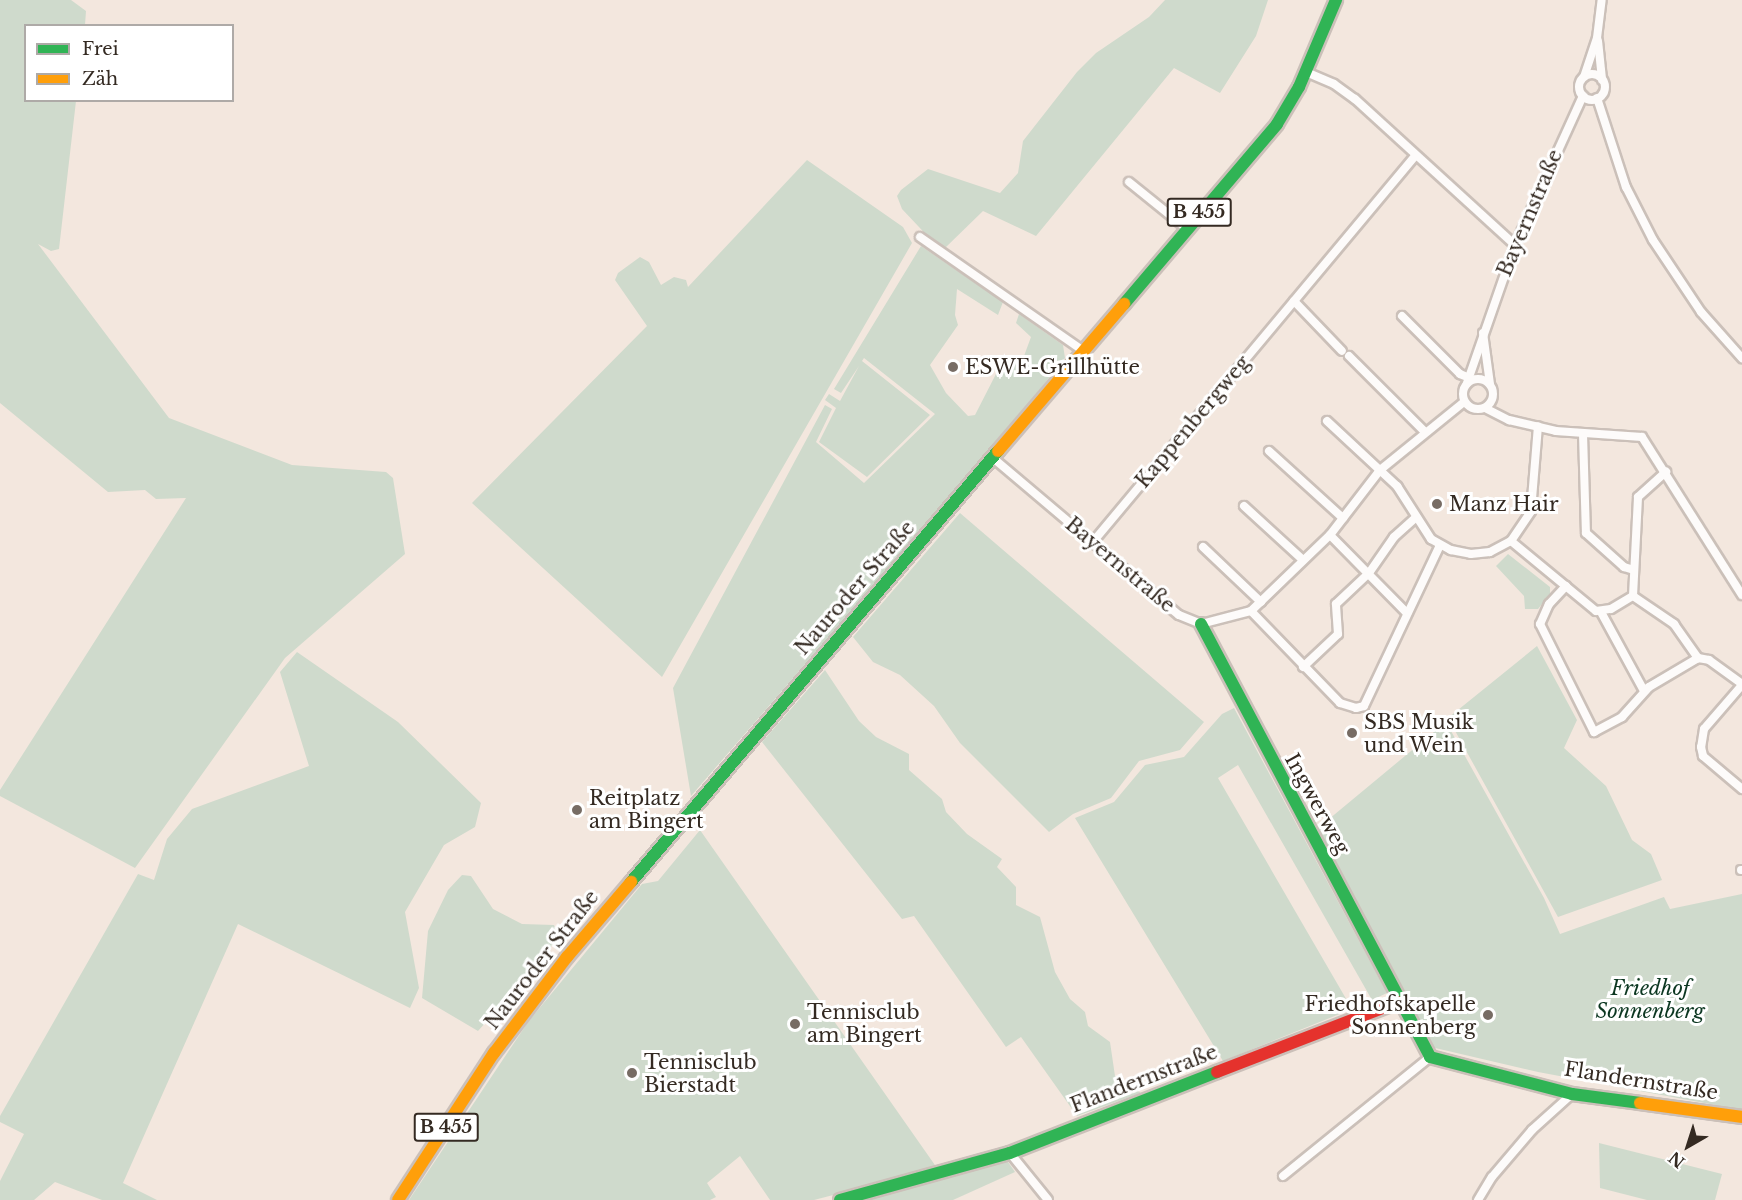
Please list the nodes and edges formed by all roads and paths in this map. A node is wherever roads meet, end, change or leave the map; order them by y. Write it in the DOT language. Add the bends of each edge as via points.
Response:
graph roads {
  1 [pos="1336,0"];
  2 [pos="1602,0"];
  3 [pos="1597,38"];
  4 [pos="1306,72"];
  5 [pos="1584,77"];
  6 [pos="1602,80"];
  7 [pos="1583,96"];
  8 [pos="1598,98"];
  9 [pos="1415,156"];
  10 [pos="1129,182"];
  11 [pos="1186,228"];
  12 [pos="920,237"];
  13 [pos="1515,244"];
  14 [pos="1294,301"];
  15 [pos="1402,316"];
  16 [pos="1483,333"];
  17 [pos="1082,350"];
  18 [pos="1742,358"];
  19 [pos="1467,380"];
  20 [pos="1490,384"];
  21 [pos="1464,402"];
  22 [pos="1485,408"];
  23 [pos="1327,421"];
  24 [pos="1538,426"];
  25 [pos="1425,432"];
  26 [pos="1583,434"];
  27 [pos="1269,451"];
  28 [pos="993,458"];
  29 [pos="1380,470"];
  30 [pos="1666,472"];
  31 [pos="1244,506"];
  32 [pos="1416,517"];
  33 [pos="1342,518"];
  34 [pos="1330,535"];
  35 [pos="1511,541"];
  36 [pos="1092,543"];
  37 [pos="1440,545"];
  38 [pos="1203,547"];
  39 [pos="1303,560"];
  40 [pos="1634,570"];
  41 [pos="1369,573"];
  42 [pos="1566,586"];
  43 [pos="1742,595"];
  44 [pos="1633,596"];
  45 [pos="1261,602"];
  46 [pos="1251,611"];
  47 [pos="1601,612"];
  48 [pos="1407,613"];
  49 [pos="1201,624"];
  50 [pos="1698,658"];
  51 [pos="1303,668"];
  52 [pos="1742,685"];
  53 [pos="1644,691"];
  54 [pos="1742,789"];
  55 [pos="1398,1002"];
  56 [pos="1430,1057"];
  57 [pos="1572,1094"];
  58 [pos="1742,1117"];
  59 [pos="1010,1153"];
  60 [pos="1283,1176"];
  61 [pos="398,1200"];
  62 [pos="840,1200"];
  63 [pos="1047,1200"];
  64 [pos="1478,1200"];
  1 -- 4 [label="main road, Nauroder Straße / B 455"];
  2 -- 3 [label="street"];
  3 -- 5 [label="street"];
  3 -- 6 [label="street"];
  4 -- 9 [label="street" via="1334,84 1355,99"];
  4 -- 11 [label="main road, Nauroder Straße / B 455" via="1277,124"];
  5 -- 6 [label="street" via="1591,74"];
  5 -- 7 [label="street" via="1579,85"];
  6 -- 8 [label="street" via="1604,88"];
  7 -- 8 [label="street"];
  7 -- 13 [label="street, Bayernstraße"];
  8 -- 18 [label="street" via="1626,187 1653,240 1701,312"];
  9 -- 13 [label="street"];
  9 -- 14 [label="street, Kappenbergweg"];
  10 -- 11 [label="street"];
  11 -- 17 [label="main road, Nauroder Straße / B 455"];
  12 -- 17 [label="street"];
  13 -- 16 [label="street, Bayernstraße"];
  14 -- 25 [label="street"];
  14 -- 36 [label="street, Kappenbergweg"];
  15 -- 19 [label="street"];
  16 -- 19 [label="street, Bayernstraße"];
  16 -- 20 [label="street, Bayernstraße"];
  17 -- 28 [label="main road, Nauroder Straße / B 455"];
  19 -- 20 [label="street"];
  19 -- 21 [label="street" via="1462,392"];
  20 -- 22 [label="street" via="1493,397"];
  21 -- 22 [label="street" via="1471,408"];
  21 -- 25 [label="street"];
  22 -- 24 [label="street" via="1509,420"];
  23 -- 29 [label="street"];
  24 -- 26 [label="street"];
  24 -- 35 [label="street" via="1531,512"];
  25 -- 29 [label="street"];
  26 -- 30 [label="street" via="1642,437"];
  26 -- 40 [label="street" via="1586,533 1624,567"];
  27 -- 33 [label="street"];
  28 -- 36 [label="street, Bayernstraße"];
  28 -- 61 [label="main road, Nauroder Straße / B 455" via="567,957 500,1044"];
  29 -- 32 [label="street" via="1404,495"];
  29 -- 33 [label="street"];
  30 -- 40 [label="street" via="1638,497"];
  30 -- 43 [label="street"];
  31 -- 39 [label="street"];
  32 -- 37 [label="street"];
  32 -- 41 [label="street" via="1394,537"];
  33 -- 34 [label="street"];
  34 -- 39 [label="street"];
  34 -- 41 [label="street"];
  35 -- 37 [label="street" via="1482,554 1461,553"];
  35 -- 42 [label="street"];
  36 -- 49 [label="street, Bayernstraße" via="1179,615"];
  37 -- 48 [label="street"];
  38 -- 45 [label="street"];
  39 -- 45 [label="street"];
  40 -- 44 [label="street"];
  41 -- 48 [label="street"];
  41 -- 51 [label="street" via="1336,604 1338,634"];
  42 -- 47 [label="street"];
  42 -- 53 [label="street" via="1549,604 1539,624 1594,732 1622,717"];
  44 -- 47 [label="street"];
  44 -- 50 [label="street" via="1674,624"];
  45 -- 46 [label="street"];
  46 -- 49 [label="street"];
  46 -- 51 [label="street"];
  47 -- 53 [label="street"];
  48 -- 51 [label="street" via="1364,706 1340,703"];
  49 -- 55 [label="main road, Ingwerweg"];
  50 -- 52 [label="street" via="1708,660"];
  50 -- 53 [label="street"];
  52 -- 54 [label="street" via="1704,729 1701,747 1703,756"];
  55 -- 56 [label="main road"];
  55 -- 59 [label="main road, Flandernstraße"];
  56 -- 57 [label="main road, Flandernstraße"];
  56 -- 60 [label="street"];
  57 -- 58 [label="main road, Flandernstraße"];
  57 -- 64 [label="street" via="1532,1130"];
  59 -- 62 [label="main road, Flandernstraße"];
  59 -- 63 [label="street"];
}
